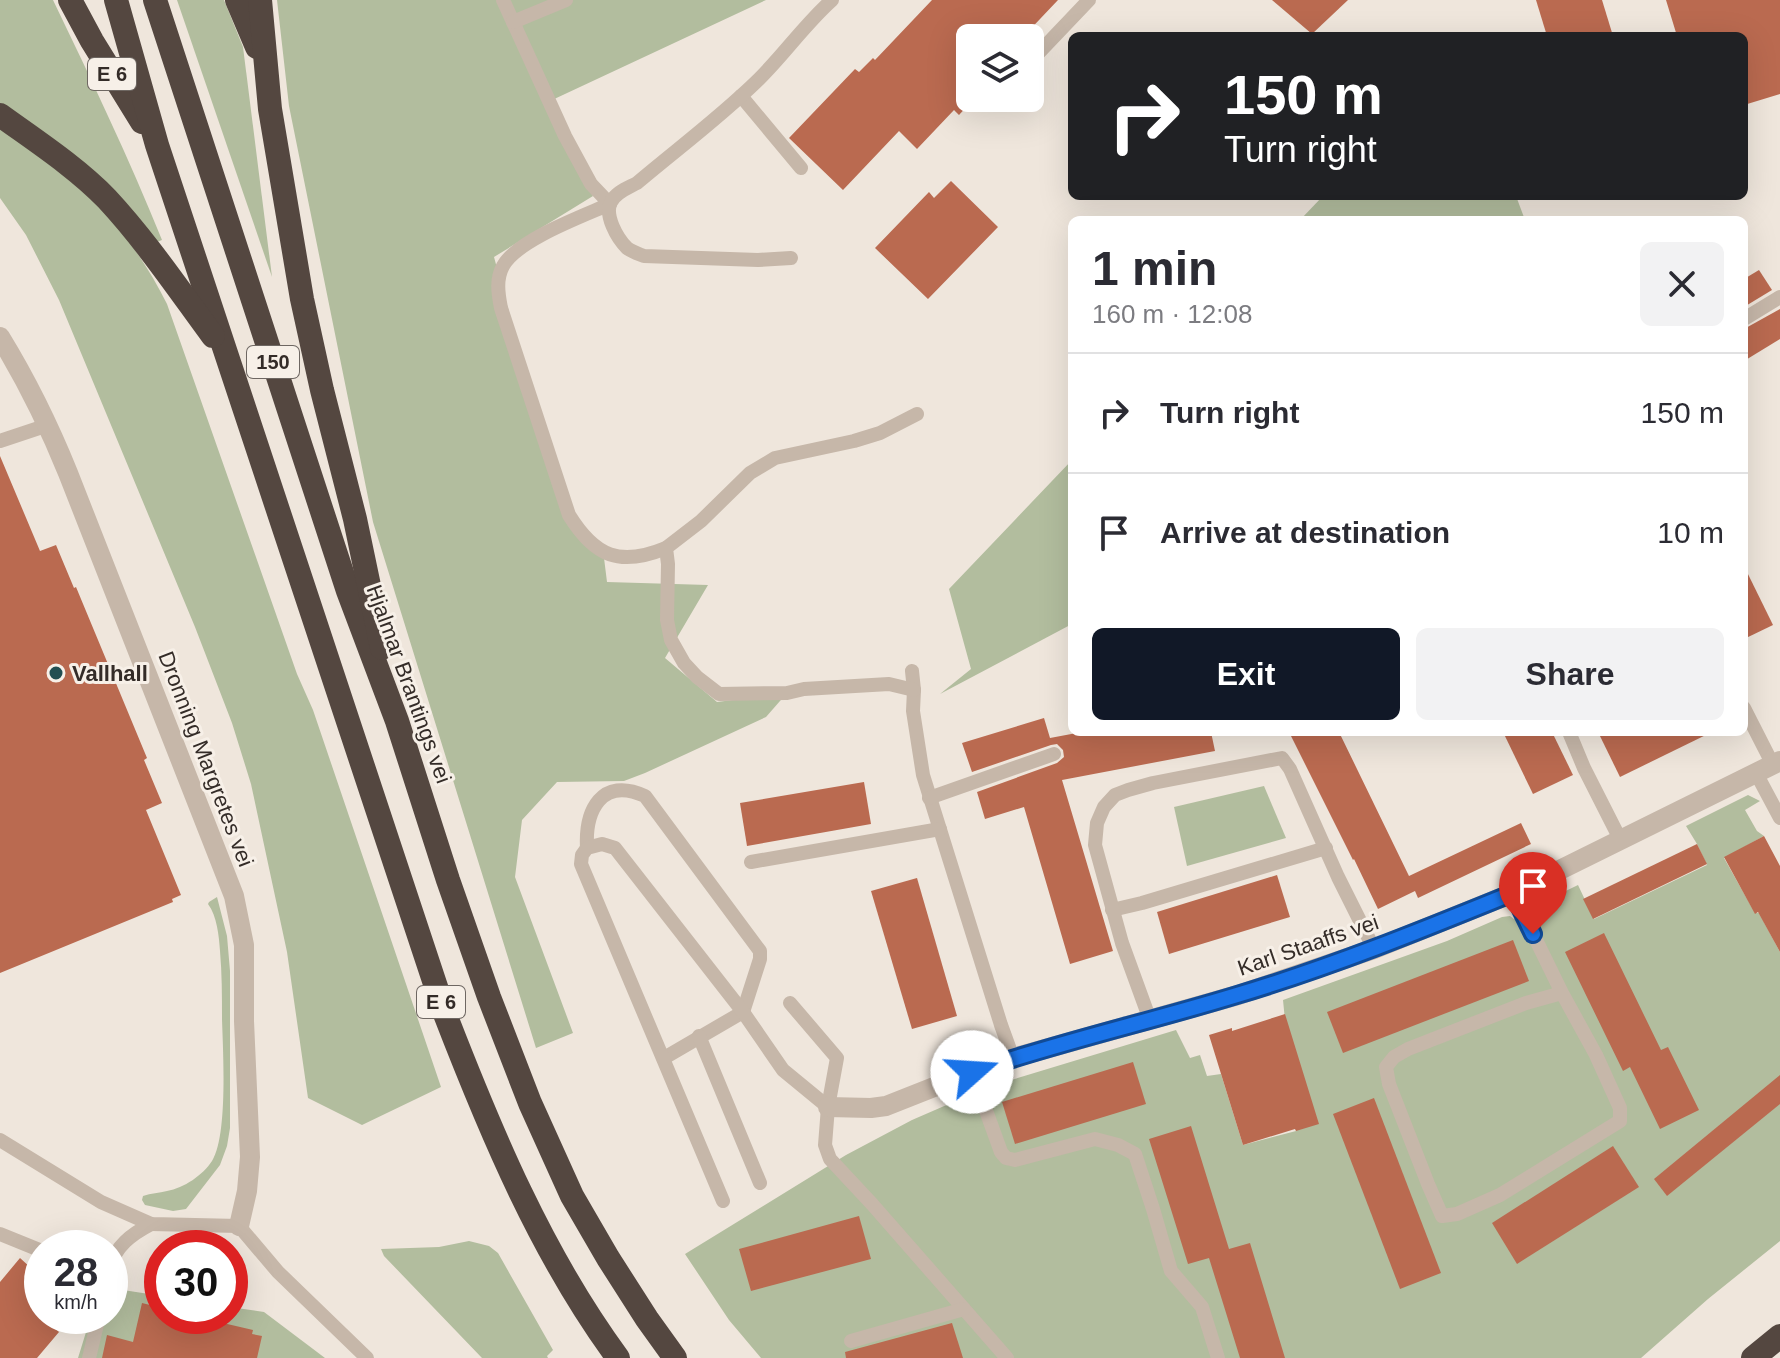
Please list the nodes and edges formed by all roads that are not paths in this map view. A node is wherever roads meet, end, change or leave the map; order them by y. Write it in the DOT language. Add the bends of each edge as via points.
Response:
graph roads {
  1 [pos="70,0"];
  2 [pos="116,0"];
  3 [pos="155,0"];
  4 [pos="237,0"];
  5 [pos="260,0"];
  6 [pos="503,0"];
  7 [pos="566,0"];
  8 [pos="832,0"];
  9 [pos="1089,0"];
  10 [pos="513,22"];
  11 [pos="1044,47"];
  12 [pos="266,67"];
  13 [pos="741,96"];
  14 [pos="0,115"];
  15 [pos="157,145"];
  16 [pos="801,168"];
  17 [pos="610,204"];
  18 [pos="791,258"];
  19 [pos="1780,297"];
  20 [pos="1748,317"];
  21 [pos="0,337"];
  22 [pos="226,354"];
  23 [pos="917,414"];
  24 [pos="48,425"];
  25 [pos="0,441"];
  26 [pos="666,548"];
  27 [pos="912,671"];
  28 [pos="914,690"];
  29 [pos="1748,717"];
  30 [pos="397,721"];
  31 [pos="1573,736"];
  32 [pos="1054,754"];
  33 [pos="1770,766"];
  34 [pos="929,798"];
  35 [pos="1780,818"];
  36 [pos="940,829"];
  37 [pos="1621,841"];
  38 [pos="587,848"];
  39 [pos="1326,848"];
  40 [pos="751,862"];
  41 [pos="1513,893"];
  42 [pos="1112,910"];
  43 [pos="1374,949"];
  44 [pos="1562,993"];
  45 [pos="790,1003"];
  46 [pos="743,1012"];
  47 [pos="1150,1020"];
  48 [pos="699,1036"];
  49 [pos="664,1058"];
  50 [pos="1013,1058"];
  51 [pos="972,1072"];
  52 [pos="828,1107"];
  53 [pos="0,1140"];
  54 [pos="760,1183"];
  55 [pos="723,1201"];
  56 [pos="151,1224"];
  57 [pos="239,1226"];
  58 [pos="0,1234"];
  59 [pos="128,1238"];
  60 [pos="24,1244"];
  61 [pos="964,1309"];
  62 [pos="95,1334"];
  63 [pos="1780,1336"];
  64 [pos="851,1341"];
  65 [pos="89,1358"];
  66 [pos="367,1358"];
  67 [pos="618,1358"];
  68 [pos="675,1358"];
  69 [pos="1007,1358"];
  70 [pos="1218,1358"];
  71 [pos="1753,1358"];
  1 -- 15 [label="highway, E 6"];
  2 -- 15 [label="highway, 150"];
  3 -- 30 [label="highway, Hjalmar Brantings vei / 150" via="348,591"];
  4 -- 12 [label="highway"];
  5 -- 12 [label="highway, E 6"];
  6 -- 10 [label="lane"];
  7 -- 10 [label="lane"];
  8 -- 13 [label="lane"];
  9 -- 11 [label="lane"];
  10 -- 17 [label="lane" via="565,136 591,184"];
  12 -- 30 [label="highway, E 6" via="302,299"];
  13 -- 16 [label="lane"];
  13 -- 17 [label="lane"];
  14 -- 22 [label="highway, 150" via="105,197"];
  15 -- 22 [label="highway, 150"];
  17 -- 18 [label="lane" via="609,217 618,235 629,250 644,256"];
  17 -- 26 [label="lane" via="510,256 502,268 498,296 569,515 586,540 618,557 648,556"];
  19 -- 20 [label="lane"];
  21 -- 24 [label="street, Dronning Margretes vei"];
  22 -- 67 [label="highway, E 6" via="450,1027 529,1209"];
  23 -- 26 [label="lane" via="880,433 775,458 750,473"];
  24 -- 25 [label="lane"];
  24 -- 57 [label="street, Dronning Margretes vei" via="234,896 244,945 250,1157"];
  26 -- 28 [label="lane" via="671,640 684,663 719,694 889,684"];
  27 -- 28 [label="lane"];
  28 -- 34 [label="lane"];
  29 -- 33 [label="lane"];
  30 -- 68 [label="highway, Hjalmar Brantings vei / E 6" via="473,953 530,1103 572,1196"];
  31 -- 37 [label="lane"];
  32 -- 34 [label="lane"];
  33 -- 35 [label="lane"];
  33 -- 37 [label="street, Karl Staaffs vei"];
  34 -- 36 [label="lane"];
  36 -- 40 [label="lane"];
  36 -- 50 [label="lane"];
  37 -- 41 [label="street, Karl Staaffs vei"];
  38 -- 46 [label="lane" via="615,848"];
  38 -- 46 [label="lane" via="587,823 606,794 631,790 645,796 760,951"];
  38 -- 49 [label="lane" via="581,864"];
  39 -- 42 [label="lane"];
  39 -- 42 [label="lane" via="1282,758 1128,790 1104,807 1095,833"];
  39 -- 43 [label="lane"];
  41 -- 43 [label="street, Karl Staaffs vei"];
  41 -- 44 [label="lane"];
  42 -- 47 [label="lane"];
  43 -- 47 [label="street, Karl Staaffs vei"];
  44 -- 44 [label="lane" via="1596,1055 1620,1108 1620,1121 1500,1195 1442,1216 1386,1067 1408,1049"];
  45 -- 52 [label="lane" via="837,1058"];
  46 -- 48 [label="lane"];
  46 -- 52 [label="lane" via="783,1070"];
  47 -- 50 [label="street, Karl Staaffs vei"];
  48 -- 49 [label="lane"];
  48 -- 54 [label="lane"];
  49 -- 55 [label="lane"];
  50 -- 51 [label="street, Karl Staaffs vei"];
  51 -- 52 [label="street, Karl Staaffs vei" via="886,1106"];
  51 -- 70 [label="lane" via="1006,1158 1095,1139 1135,1154 1171,1271 1202,1307"];
  52 -- 61 [label="lane" via="825,1145 830,1159"];
  53 -- 56 [label="lane" via="101,1202"];
  56 -- 57 [label="lane"];
  56 -- 59 [label="lane"];
  57 -- 66 [label="lane" via="278,1272"];
  58 -- 60 [label="lane"];
  61 -- 64 [label="lane"];
  61 -- 69 [label="lane"];
  62 -- 65 [label="lane"];
  63 -- 71 [label="highway"];
}
